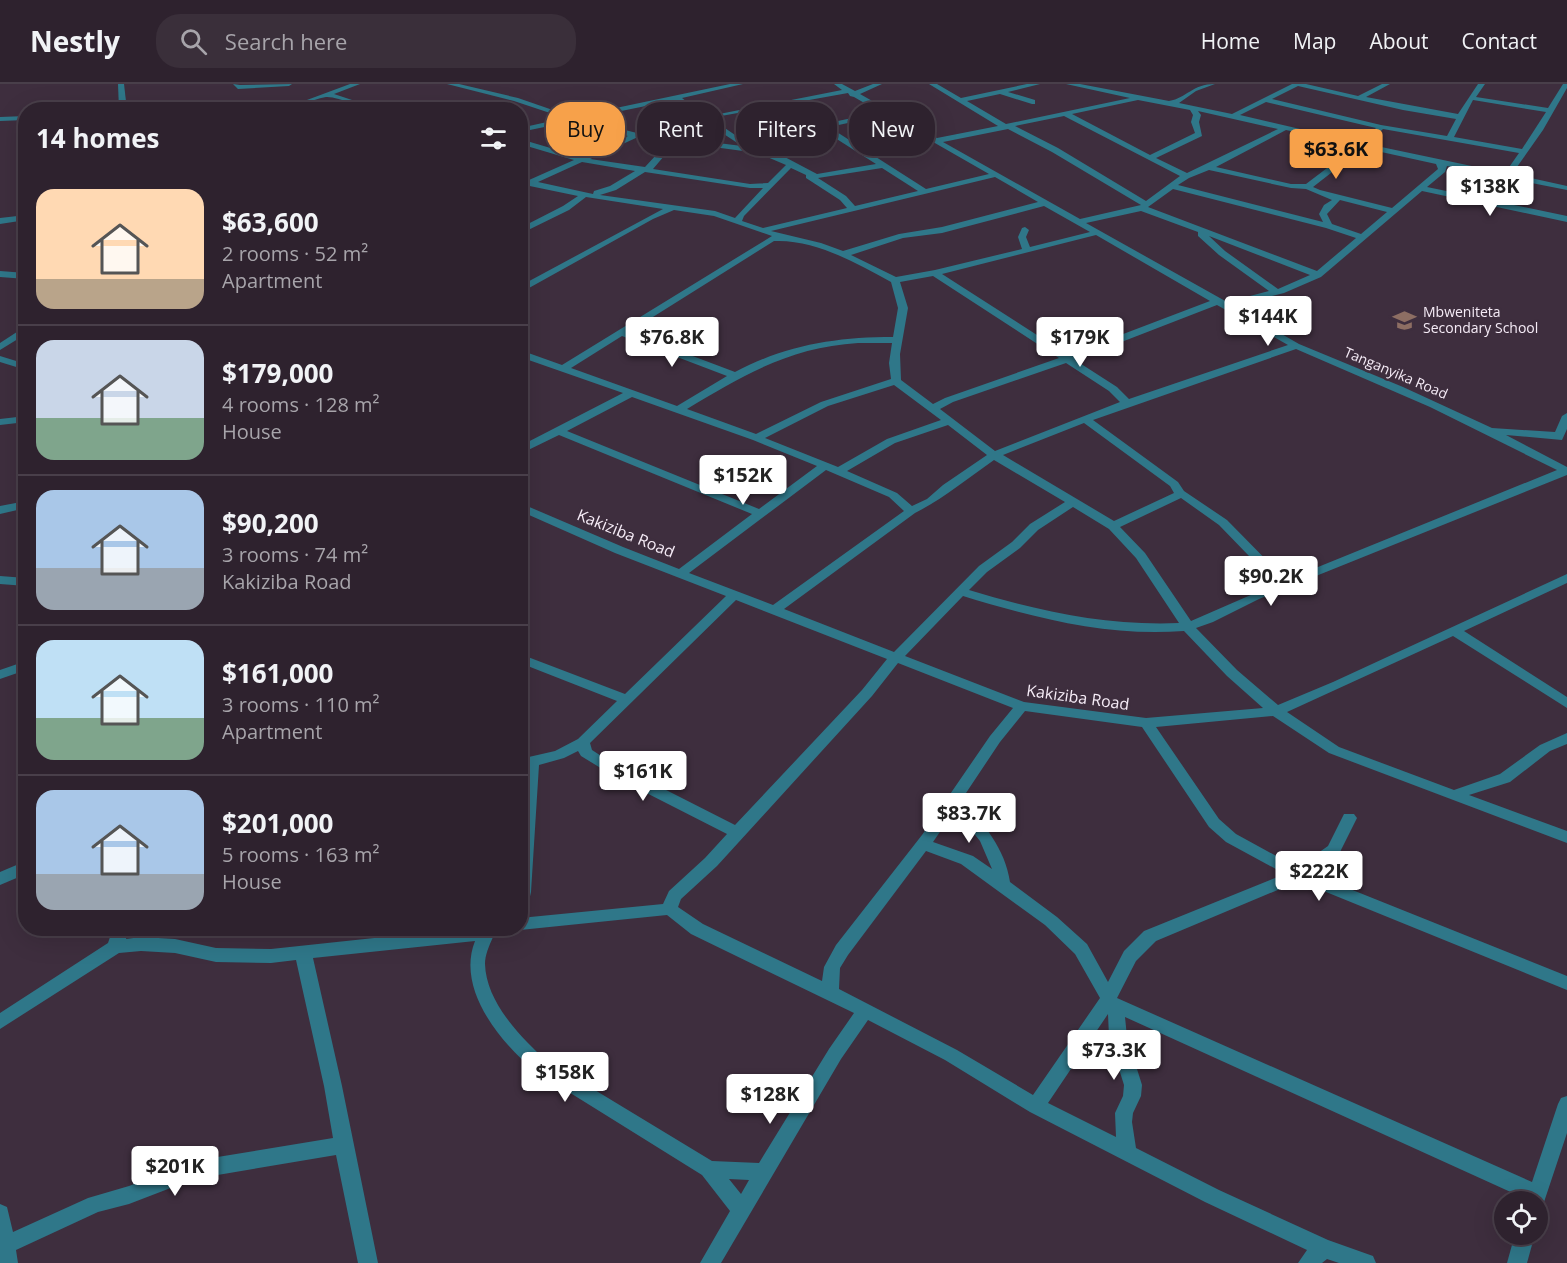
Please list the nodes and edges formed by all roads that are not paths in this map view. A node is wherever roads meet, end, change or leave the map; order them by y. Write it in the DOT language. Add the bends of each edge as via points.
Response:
graph roads {
  1 [pos="121,84"];
  2 [pos="236,84"];
  3 [pos="289,84"];
  4 [pos="357,84"];
  5 [pos="450,84"];
  6 [pos="493,84"];
  7 [pos="685,84"];
  8 [pos="740,84"];
  9 [pos="837,84"];
  10 [pos="879,84"];
  11 [pos="932,84"];
  12 [pos="1037,84"];
  13 [pos="1069,84"];
  14 [pos="1105,84"];
  15 [pos="1212,84"];
  16 [pos="1297,84"];
  17 [pos="1387,84"];
  18 [pos="1566,84"];
  19 [pos="1479,85"];
  20 [pos="1093,89"];
  21 [pos="478,90"];
  22 [pos="701,92"];
  23 [pos="1001,92"];
  24 [pos="849,93"];
  25 [pos="329,95"];
  26 [pos="676,97"];
  27 [pos="1359,98"];
  28 [pos="364,99"];
  29 [pos="1137,99"];
  30 [pos="1471,99"];
  31 [pos="962,100"];
  32 [pos="1265,100"];
  33 [pos="1557,100"];
  34 [pos="121,102"];
  35 [pos="308,102"];
  36 [pos="353,102"];
  37 [pos="358,102"];
  38 [pos="521,102"];
  39 [pos="865,102"];
  40 [pos="1032,102"];
  41 [pos="1567,102"];
  42 [pos="528,104"];
  43 [pos="1166,104"];
  44 [pos="625,108"];
  45 [pos="546,109"];
  46 [pos="1193,109"];
  47 [pos="1551,111"];
  48 [pos="1067,115"];
  49 [pos="1233,116"];
  50 [pos="1460,117"];
  51 [pos="18,118"];
  52 [pos="0,119"];
  53 [pos="546,125"];
  54 [pos="1008,127"];
  55 [pos="1381,127"];
  56 [pos="528,128"];
  57 [pos="1285,128"];
  58 [pos="625,132"];
  59 [pos="637,135"];
  60 [pos="837,135"];
  61 [pos="1449,139"];
  62 [pos="935,141"];
  63 [pos="528,143"];
  64 [pos="1361,146"];
  65 [pos="1523,151"];
  66 [pos="661,156"];
  67 [pos="775,156"];
  68 [pos="1149,158"];
  69 [pos="582,160"];
  70 [pos="790,165"];
  71 [pos="884,165"];
  72 [pos="1440,166"];
  73 [pos="1207,167"];
  74 [pos="648,169"];
  75 [pos="809,175"];
  76 [pos="994,175"];
  77 [pos="1186,176"];
  78 [pos="1507,176"];
  79 [pos="773,182"];
  80 [pos="530,183"];
  81 [pos="750,186"];
  82 [pos="1171,186"];
  83 [pos="1308,187"];
  84 [pos="1419,188"];
  85 [pos="1567,188"];
  86 [pos="925,192"];
  87 [pos="762,194"];
  88 [pos="585,195"];
  89 [pos="1331,196"];
  90 [pos="1045,203"];
  91 [pos="653,204"];
  92 [pos="1144,206"];
  93 [pos="675,207"];
  94 [pos="853,209"];
  95 [pos="1393,211"];
  96 [pos="655,215"];
  97 [pos="18,218"];
  98 [pos="1567,219"];
  99 [pos="0,221"];
  100 [pos="738,221"];
  101 [pos="1078,222"];
  102 [pos="528,226"];
  103 [pos="1329,226"];
  104 [pos="531,227"];
  105 [pos="1192,227"];
  106 [pos="528,228"];
  107 [pos="763,230"];
  108 [pos="1025,230"];
  109 [pos="1095,233"];
  110 [pos="782,237"];
  111 [pos="1360,237"];
  112 [pos="1027,249"];
  113 [pos="840,255"];
  114 [pos="935,273"];
  115 [pos="0,274"];
  116 [pos="18,275"];
  117 [pos="1318,275"];
  118 [pos="895,280"];
  119 [pos="528,286"];
  120 [pos="1276,292"];
  121 [pos="1220,304"];
  122 [pos="622,332"];
  123 [pos="18,333"];
  124 [pos="0,335"];
  125 [pos="11,337"];
  126 [pos="896,340"];
  127 [pos="1296,346"];
  128 [pos="0,347"];
  129 [pos="528,356"];
  130 [pos="1066,358"];
  131 [pos="0,359"];
  132 [pos="18,365"];
  133 [pos="563,368"];
  134 [pos="735,376"];
  135 [pos="896,381"];
  136 [pos="631,393"];
  137 [pos="1127,403"];
  138 [pos="934,408"];
  139 [pos="678,410"];
  140 [pos="1567,416"];
  141 [pos="1085,419"];
  142 [pos="18,420"];
  143 [pos="0,422"];
  144 [pos="948,422"];
  145 [pos="559,431"];
  146 [pos="1491,431"];
  147 [pos="757,438"];
  148 [pos="528,447"];
  149 [pos="994,455"];
  150 [pos="825,465"];
  151 [pos="840,471"];
  152 [pos="1567,471"];
  153 [pos="1180,493"];
  154 [pos="1074,501"];
  155 [pos="18,506"];
  156 [pos="0,510"];
  157 [pos="528,510"];
  158 [pos="911,511"];
  159 [pos="758,513"];
  160 [pos="1113,526"];
  161 [pos="681,573"];
  162 [pos="0,580"];
  163 [pos="18,581"];
  164 [pos="1564,583"];
  165 [pos="1285,586"];
  166 [pos="962,592"];
  167 [pos="734,595"];
  168 [pos="776,609"];
  169 [pos="1188,627"];
  170 [pos="1453,630"];
  171 [pos="896,657"];
  172 [pos="528,661"];
  173 [pos="18,669"];
  174 [pos="0,675"];
  175 [pos="628,700"];
  176 [pos="1567,703"];
  177 [pos="1022,706"];
  178 [pos="1276,711"];
  179 [pos="1146,723"];
  180 [pos="1567,738"];
  181 [pos="584,742"];
  182 [pos="528,763"];
  183 [pos="1455,795"];
  184 [pos="954,799"];
  185 [pos="1349,818"];
  186 [pos="737,833"];
  187 [pos="1567,837"];
  188 [pos="923,844"];
  189 [pos="18,871"];
  190 [pos="1302,876"];
  191 [pos="0,879"];
  192 [pos="1002,882"];
  193 [pos="670,909"];
  194 [pos="528,923"];
  195 [pos="118,936"];
  196 [pos="449,936"];
  197 [pos="491,936"];
  198 [pos="115,947"];
  199 [pos="303,952"];
  200 [pos="1567,983"];
  201 [pos="830,992"];
  202 [pos="1110,1001"];
  203 [pos="866,1010"];
  204 [pos="0,1022"];
  205 [pos="1567,1104"];
  206 [pos="1036,1106"];
  207 [pos="343,1145"];
  208 [pos="1127,1151"];
  209 [pos="709,1169"];
  210 [pos="762,1172"];
  211 [pos="1521,1191"];
  212 [pos="1538,1191"];
  213 [pos="741,1209"];
  214 [pos="0,1213"];
  215 [pos="1522,1245"];
  216 [pos="1324,1248"];
  217 [pos="6,1254"];
  218 [pos="368,1263"];
  219 [pos="710,1263"];
  220 [pos="1308,1263"];
  221 [pos="1366,1263"];
  222 [pos="1517,1263"];
  1 -- 34 [label="street"];
  2 -- 3 [label="street" via="246,88"];
  4 -- 25 [label="street"];
  5 -- 21 [label="street"];
  6 -- 21 [label="street"];
  7 -- 22 [label="street"];
  8 -- 22 [label="street"];
  9 -- 24 [label="street, Tanganyika Road"];
  10 -- 24 [label="street"];
  11 -- 31 [label="street"];
  12 -- 23 [label="street"];
  13 -- 20 [label="street"];
  14 -- 20 [label="street"];
  15 -- 43 [label="street"];
  16 -- 27 [label="street"];
  16 -- 32 [label="street"];
  17 -- 27 [label="street"];
  18 -- 33 [label="street"];
  19 -- 30 [label="street"];
  20 -- 29 [label="street"];
  21 -- 38 [label="street"];
  22 -- 26 [label="street"];
  23 -- 31 [label="street"];
  23 -- 40 [label="street"];
  24 -- 26 [label="street" via="714,117 698,114"];
  24 -- 39 [label="street, Tanganyika Road"];
  25 -- 35 [label="street"];
  25 -- 36 [label="street"];
  26 -- 44 [label="street"];
  27 -- 50 [label="street"];
  28 -- 37 [label="street"];
  29 -- 43 [label="street"];
  29 -- 48 [label="street"];
  30 -- 47 [label="street"];
  30 -- 50 [label="street"];
  31 -- 54 [label="street"];
  32 -- 49 [label="street"];
  32 -- 55 [label="street"];
  33 -- 41 [label="street"];
  33 -- 47 [label="street"];
  42 -- 45 [label="street"];
  43 -- 46 [label="street"];
  46 -- 49 [label="street"];
  46 -- 68 [label="street" via="1199,134"];
  47 -- 65 [label="street"];
  48 -- 54 [label="street"];
  48 -- 68 [label="street"];
  49 -- 57 [label="street"];
  50 -- 61 [label="street"];
  51 -- 52 [label="street"];
  53 -- 56 [label="street"];
  54 -- 62 [label="street"];
  54 -- 92 [label="street" via="1055,150"];
  55 -- 61 [label="street"];
  55 -- 64 [label="street"];
  57 -- 64 [label="street"];
  57 -- 73 [label="street"];
  58 -- 59 [label="street"];
  59 -- 69 [label="street"];
  60 -- 71 [label="street"];
  61 -- 65 [label="street"];
  62 -- 76 [label="street, Tanganyika Road"];
  63 -- 69 [label="street"];
  64 -- 72 [label="street"];
  64 -- 83 [label="street"];
  65 -- 78 [label="street"];
  66 -- 74 [label="street"];
  67 -- 70 [label="street"];
  68 -- 77 [label="street"];
  69 -- 74 [label="street"];
  69 -- 80 [label="street"];
  70 -- 75 [label="street"];
  70 -- 79 [label="street"];
  71 -- 75 [label="street"];
  71 -- 86 [label="street"];
  72 -- 78 [label="street"];
  72 -- 84 [label="street"];
  73 -- 77 [label="street"];
  73 -- 83 [label="street"];
  74 -- 81 [label="street"];
  74 -- 88 [label="street" via="634,172 616,188"];
  75 -- 79 [label="street"];
  75 -- 94 [label="street"];
  76 -- 86 [label="street"];
  76 -- 90 [label="street, Tanganyika Road"];
  77 -- 82 [label="street"];
  78 -- 85 [label="street"];
  79 -- 81 [label="street"];
  79 -- 87 [label="street"];
  80 -- 88 [label="street"];
  81 -- 87 [label="street"];
  82 -- 92 [label="street"];
  82 -- 103 [label="street"];
  83 -- 89 [label="street"];
  84 -- 95 [label="street"];
  84 -- 98 [label="street"];
  86 -- 94 [label="street"];
  87 -- 100 [label="street"];
  88 -- 91 [label="street"];
  88 -- 104 [label="street"];
  89 -- 95 [label="street"];
  89 -- 103 [label="street" via="1336,200 1323,214"];
  90 -- 101 [label="street, Tanganyika Road"];
  90 -- 113 [label="street" via="942,230 902,236"];
  91 -- 93 [label="street"];
  91 -- 96 [label="street" via="657,207"];
  92 -- 101 [label="street"];
  92 -- 105 [label="street"];
  93 -- 96 [label="street"];
  93 -- 100 [label="street"];
  94 -- 107 [label="street"];
  95 -- 111 [label="street"];
  96 -- 119 [label="street"];
  97 -- 99 [label="street"];
  100 -- 107 [label="street"];
  101 -- 109 [label="street, Tanganyika Road"];
  102 -- 104 [label="street"];
  103 -- 111 [label="street"];
  104 -- 106 [label="street"];
  105 -- 117 [label="street"];
  105 -- 120 [label="street"];
  107 -- 110 [label="street"];
  108 -- 112 [label="street" via="1022,237"];
  109 -- 112 [label="street"];
  109 -- 121 [label="street, Tanganyika Road"];
  110 -- 113 [label="street"];
  110 -- 122 [label="street" via="764,243"];
  111 -- 117 [label="street"];
  112 -- 114 [label="street"];
  113 -- 118 [label="street"];
  114 -- 118 [label="street"];
  114 -- 130 [label="street"];
  115 -- 116 [label="street"];
  117 -- 120 [label="street"];
  118 -- 126 [label="street" via="903,308"];
  120 -- 121 [label="street"];
  121 -- 127 [label="street, Tanganyika Road"];
  121 -- 130 [label="street"];
  122 -- 133 [label="street"];
  122 -- 134 [label="street"];
  123 -- 125 [label="street"];
  124 -- 125 [label="street"];
  125 -- 128 [label="street"];
  126 -- 134 [label="street" via="849,341 799,349"];
  126 -- 135 [label="street"];
  127 -- 137 [label="street"];
  127 -- 146 [label="street, Tanganyika Road" via="1369,374"];
  129 -- 133 [label="street"];
  130 -- 137 [label="street"];
  130 -- 138 [label="street"];
  131 -- 132 [label="street"];
  133 -- 136 [label="street"];
  134 -- 139 [label="street"];
  135 -- 138 [label="street"];
  135 -- 147 [label="street" via="842,397"];
  136 -- 139 [label="street"];
  136 -- 145 [label="street"];
  137 -- 141 [label="street"];
  138 -- 144 [label="street"];
  139 -- 147 [label="street"];
  140 -- 146 [label="street" via="1559,437"];
  141 -- 149 [label="street"];
  141 -- 153 [label="street" via="1174,484"];
  142 -- 143 [label="street"];
  144 -- 149 [label="street"];
  144 -- 151 [label="street" via="894,438"];
  145 -- 148 [label="street"];
  145 -- 159 [label="street"];
  146 -- 152 [label="street, Tanganyika Road"];
  147 -- 150 [label="street"];
  149 -- 154 [label="street"];
  149 -- 158 [label="street"];
  150 -- 151 [label="street"];
  150 -- 159 [label="street"];
  151 -- 158 [label="street" via="892,495"];
  152 -- 165 [label="street"];
  153 -- 160 [label="street"];
  153 -- 165 [label="street" via="1224,523"];
  154 -- 160 [label="street"];
  154 -- 166 [label="street" via="1034,527"];
  155 -- 156 [label="street"];
  157 -- 161 [label="street, Kakiziba Road"];
  158 -- 168 [label="street"];
  159 -- 161 [label="street"];
  160 -- 169 [label="street" via="1141,556"];
  161 -- 167 [label="street, Kakiziba Road"];
  162 -- 163 [label="street"];
  164 -- 170 [label="street, Kakiziba Road"];
  165 -- 169 [label="street"];
  166 -- 169 [label="street" via="1042,615 1104,626"];
  166 -- 171 [label="street"];
  167 -- 168 [label="street, Kakiziba Road"];
  167 -- 175 [label="street"];
  168 -- 171 [label="street, Kakiziba Road"];
  169 -- 178 [label="street"];
  170 -- 176 [label="street"];
  170 -- 178 [label="street, Kakiziba Road"];
  171 -- 177 [label="street, Kakiziba Road"];
  171 -- 186 [label="street"];
  172 -- 175 [label="street"];
  173 -- 174 [label="street"];
  175 -- 181 [label="street"];
  177 -- 179 [label="street, Kakiziba Road"];
  177 -- 184 [label="street"];
  178 -- 179 [label="street, Kakiziba Road"];
  178 -- 183 [label="street" via="1334,750"];
  179 -- 190 [label="street" via="1218,828"];
  180 -- 183 [label="street" via="1545,748 1505,778"];
  181 -- 182 [label="street" via="559,755"];
  181 -- 186 [label="street" via="586,753 605,765"];
  183 -- 187 [label="street"];
  184 -- 188 [label="street"];
  184 -- 192 [label="street" via="994,847"];
  185 -- 190 [label="street" via="1335,850"];
  186 -- 193 [label="street" via="675,895"];
  188 -- 192 [label="street" via="967,860"];
  188 -- 201 [label="street" via="842,950 832,967"];
  189 -- 191 [label="street"];
  190 -- 200 [label="street"];
  190 -- 202 [label="street" via="1150,936 1130,956"];
  192 -- 202 [label="street" via="1070,936"];
  193 -- 194 [label="street"];
  193 -- 201 [label="street" via="698,928"];
  195 -- 198 [label="street"];
  196 -- 199 [label="street"];
  197 -- 209 [label="street" via="478,954 477,968 494,1011 517,1045 541,1066"];
  198 -- 199 [label="street" via="141,944 240,956"];
  198 -- 204 [label="street"];
  199 -- 207 [label="street"];
  201 -- 203 [label="street"];
  202 -- 206 [label="street"];
  202 -- 208 [label="street" via="1133,1084 1123,1122"];
  202 -- 211 [label="street"];
  203 -- 206 [label="street"];
  203 -- 210 [label="street"];
  205 -- 212 [label="street"];
  206 -- 208 [label="street"];
  207 -- 217 [label="street" via="193,1170 95,1204"];
  207 -- 218 [label="street"];
  208 -- 216 [label="street"];
  209 -- 210 [label="street"];
  209 -- 213 [label="street"];
  210 -- 213 [label="street"];
  213 -- 219 [label="street"];
  214 -- 217 [label="street"];
  215 -- 222 [label="street"];
  216 -- 220 [label="street"];
  216 -- 221 [label="street"];
}
